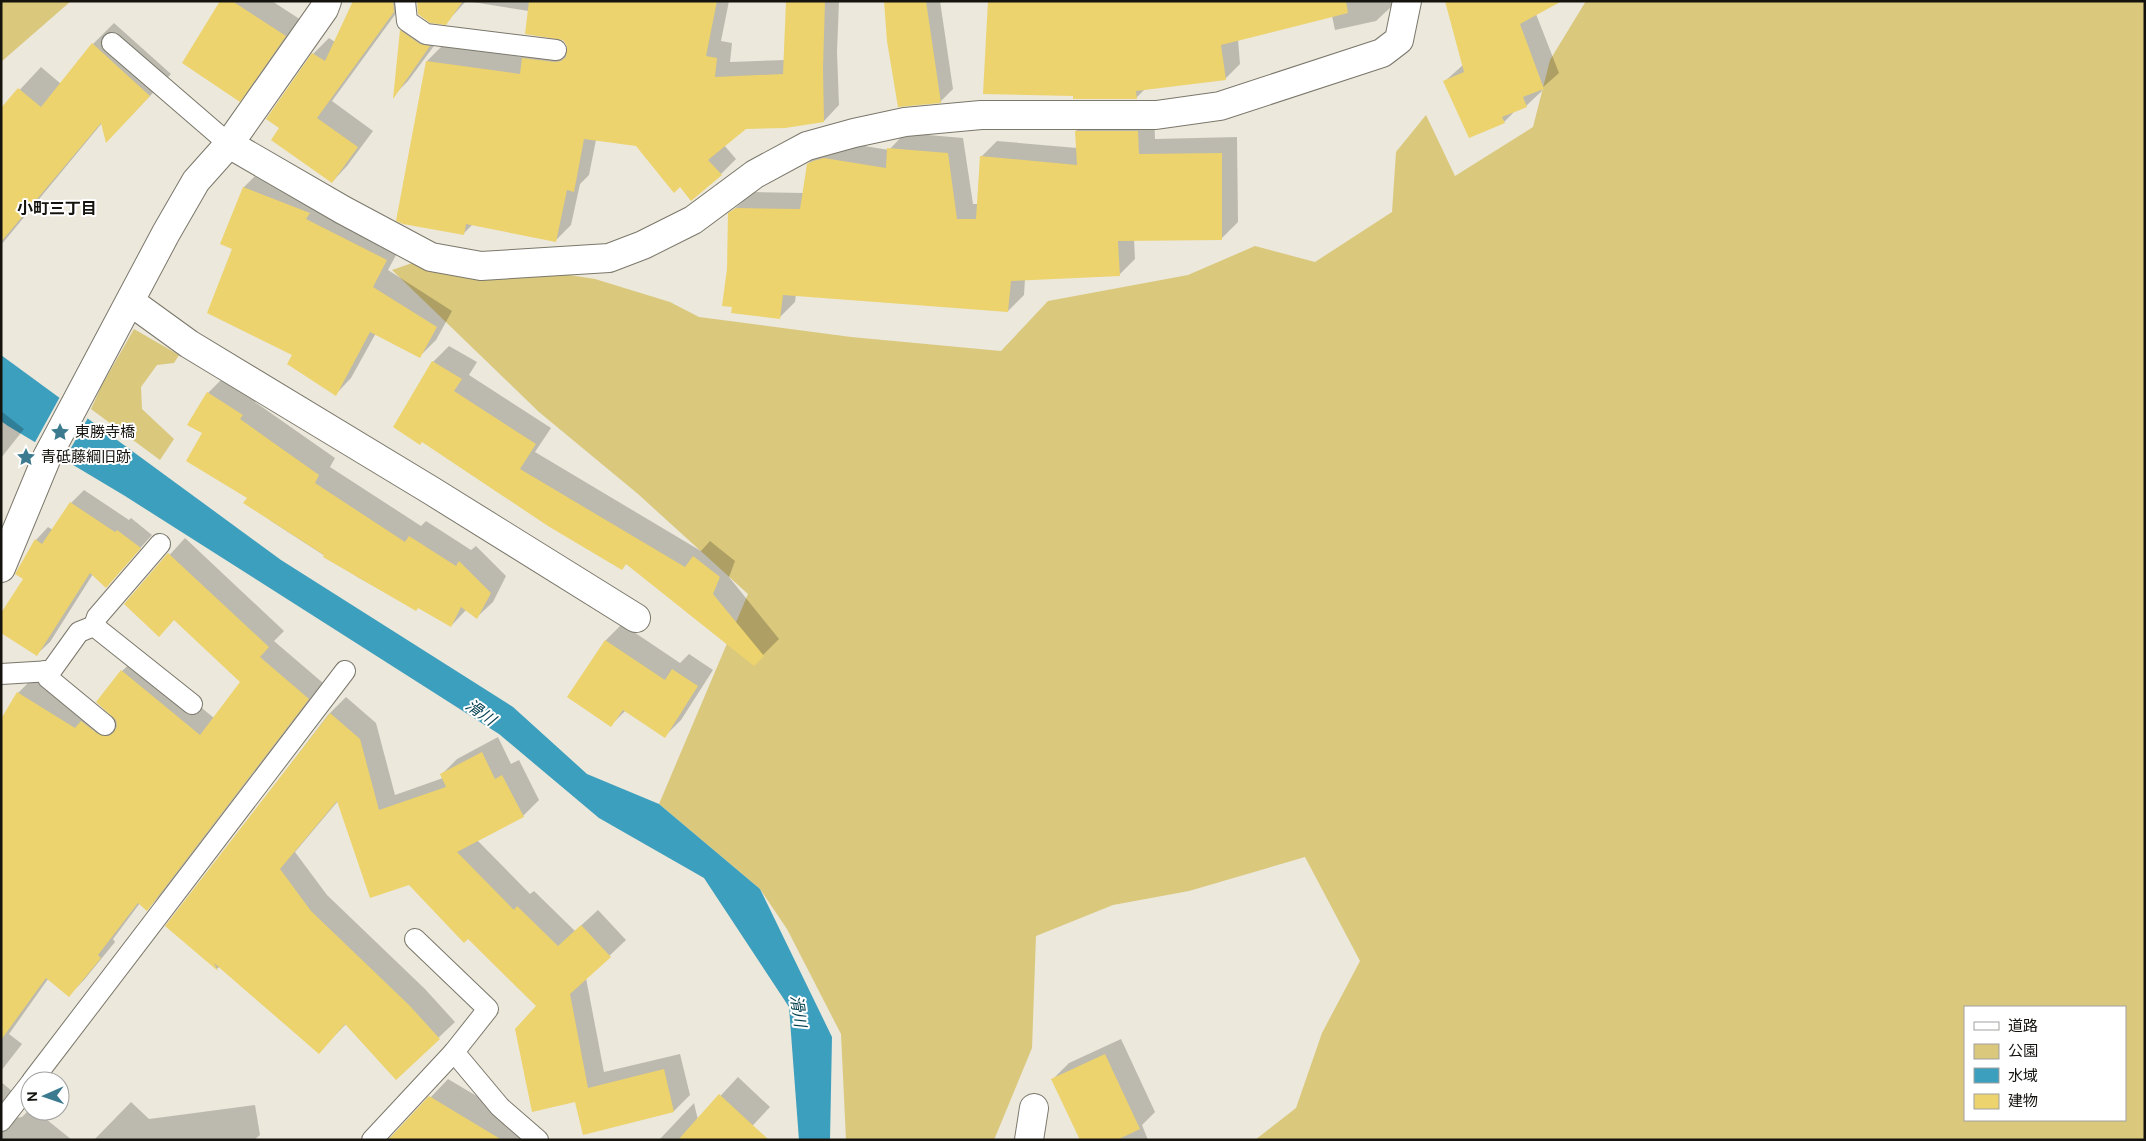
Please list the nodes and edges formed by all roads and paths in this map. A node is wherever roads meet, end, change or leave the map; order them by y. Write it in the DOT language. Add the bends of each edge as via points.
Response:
graph roads {
  1 [pos="404,1"];
  2 [pos="1407,1"];
  3 [pos="322,4"];
  4 [pos="112,42"];
  5 [pos="556,50"];
  6 [pos="229,144"];
  7 [pos="131,302"];
  8 [pos="160,544"];
  9 [pos="1,568"];
  10 [pos="636,618"];
  11 [pos="94,626"];
  12 [pos="45,671"];
  13 [pos="345,671"];
  14 [pos="1,674"];
  15 [pos="192,704"];
  16 [pos="105,725"];
  17 [pos="415,939"];
  18 [pos="454,1052"];
  19 [pos="39,1071"];
  20 [pos="20,1096"];
  21 [pos="1034,1108"];
  22 [pos="1,1121"];
  23 [pos="372,1140"];
  24 [pos="538,1140"];
  25 [pos="1029,1140"];
  1 -- 5 [label="lane" via="408,21 426,34"];
  2 -- 6 [label="street" via="1399,40 1382,53 1220,106 1156,115 981,115 915,121 807,146 755,174 693,220 643,246 608,258 481,266 431,257"];
  3 -- 6 [label="street"];
  4 -- 6 [label="lane"];
  6 -- 7 [label="street" via="196,181"];
  7 -- 9 [label="street" via="47,457"];
  7 -- 10 [label="street" via="189,344"];
  8 -- 11 [label="lane" via="97,617"];
  11 -- 12 [label="lane" via="79,632 51,671"];
  11 -- 15 [label="lane"];
  12 -- 14 [label="lane"];
  12 -- 16 [label="lane" via="48,678"];
  13 -- 19 [label="lane"];
  17 -- 18 [label="lane" via="488,1009"];
  18 -- 23 [label="lane"];
  18 -- 24 [label="lane" via="500,1107"];
  20 -- 22 [label="lane"];
  21 -- 25 [label="street"];
}
